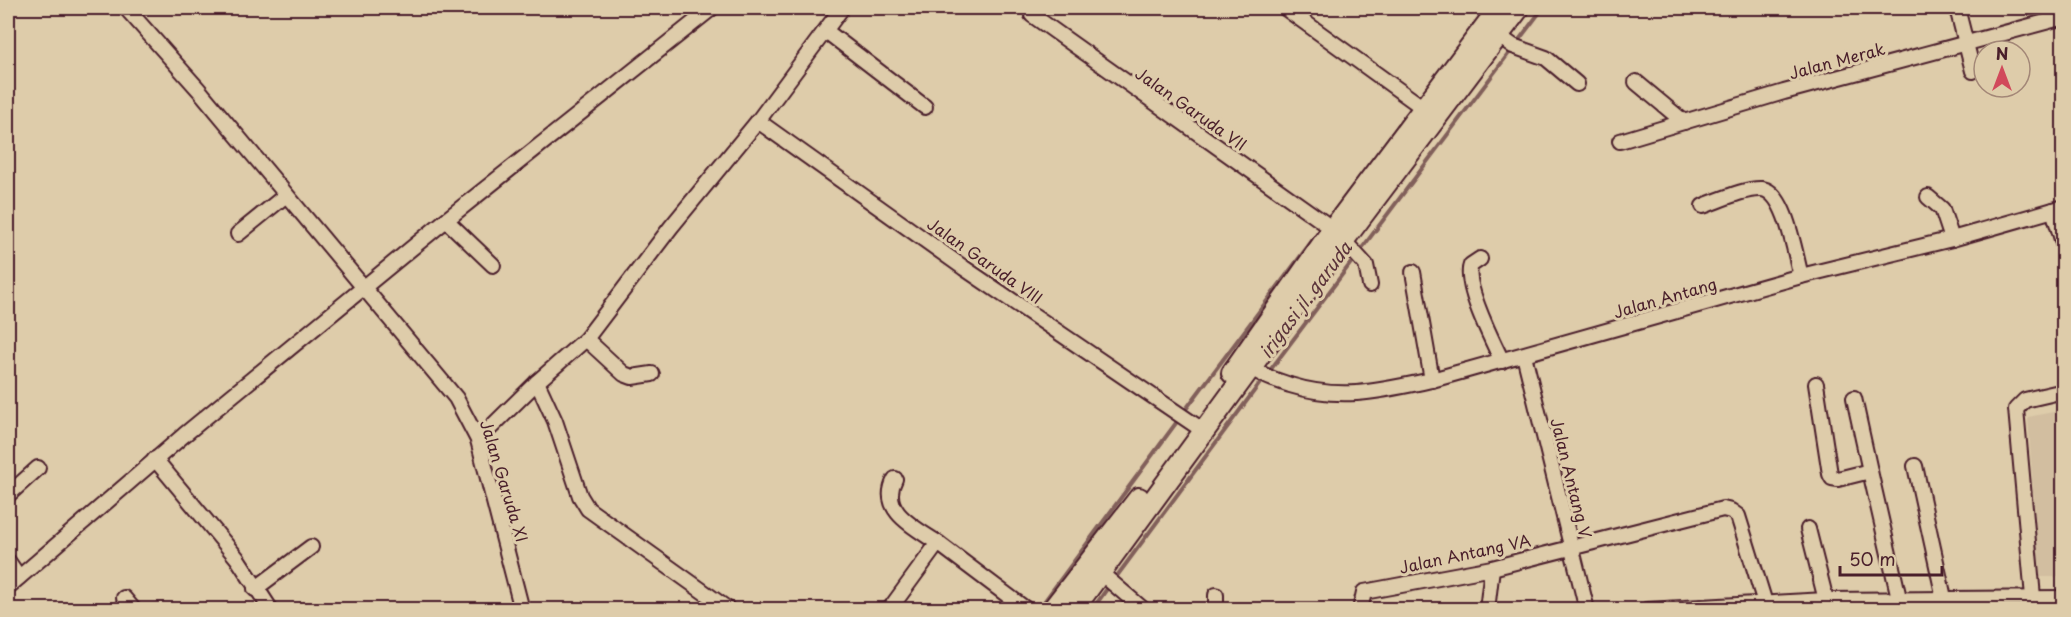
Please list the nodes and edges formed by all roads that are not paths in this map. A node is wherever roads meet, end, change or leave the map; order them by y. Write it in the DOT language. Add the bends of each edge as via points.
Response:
graph roads {
  1 [pos="126,8"];
  2 [pos="712,8"];
  3 [pos="842,8"];
  4 [pos="1286,8"];
  5 [pos="1499,8"];
  6 [pos="1520,8"];
  7 [pos="1957,8"];
  8 [pos="1033,11"];
  9 [pos="2064,17"];
  10 [pos="826,31"];
  11 [pos="1966,43"];
  12 [pos="1511,44"];
  13 [pos="1972,67"];
  14 [pos="1636,82"];
  15 [pos="1578,84"];
  16 [pos="926,107"];
  17 [pos="1430,112"];
  18 [pos="758,121"];
  19 [pos="1684,122"];
  20 [pos="1620,141"];
  21 [pos="286,195"];
  22 [pos="1928,197"];
  23 [pos="1703,206"];
  24 [pos="2058,209"];
  25 [pos="446,220"];
  26 [pos="238,234"];
  27 [pos="1338,234"];
  28 [pos="1952,239"];
  29 [pos="2064,246"];
  30 [pos="1480,259"];
  31 [pos="493,265"];
  32 [pos="1413,272"];
  33 [pos="1801,276"];
  34 [pos="1370,285"];
  35 [pos="364,289"];
  36 [pos="586,339"];
  37 [pos="1524,355"];
  38 [pos="1502,361"];
  39 [pos="652,374"];
  40 [pos="1262,374"];
  41 [pos="1432,380"];
  42 [pos="537,382"];
  43 [pos="1816,384"];
  44 [pos="2064,391"];
  45 [pos="1854,398"];
  46 [pos="1195,425"];
  47 [pos="478,440"];
  48 [pos="155,459"];
  49 [pos="1915,466"];
  50 [pos="38,468"];
  51 [pos="1870,471"];
  52 [pos="895,479"];
  53 [pos="8,495"];
  54 [pos="1809,529"];
  55 [pos="939,543"];
  56 [pos="311,547"];
  57 [pos="1571,548"];
  58 [pos="8,561"];
  59 [pos="1492,568"];
  60 [pos="20,577"];
  61 [pos="1103,577"];
  62 [pos="8,587"];
  63 [pos="255,589"];
  64 [pos="1216,595"];
  65 [pos="2033,597"];
  66 [pos="124,598"];
  67 [pos="1899,598"];
  68 [pos="1944,598"];
  69 [pos="2064,598"];
  70 [pos="1826,600"];
  71 [pos="1845,604"];
  72 [pos="1771,605"];
  73 [pos="134,609"];
  74 [pos="271,609"];
  75 [pos="522,609"];
  76 [pos="729,609"];
  77 [pos="889,609"];
  78 [pos="1027,609"];
  79 [pos="1052,609"];
  80 [pos="1073,609"];
  81 [pos="1144,609"];
  82 [pos="1216,609"];
  83 [pos="1360,609"];
  84 [pos="1487,609"];
  85 [pos="1587,609"];
  86 [pos="1647,609"];
  1 -- 21 [label="street, Jalan Garuda XI"];
  2 -- 25 [label="street"];
  3 -- 10 [label="street"];
  4 -- 17 [label="street"];
  5 -- 17 [label="main road"];
  6 -- 12 [label="main road"];
  7 -- 11 [label="street"];
  8 -- 27 [label="street, Jalan Garuda VII"];
  9 -- 11 [label="street, Jalan Merak"];
  10 -- 16 [label="street"];
  10 -- 18 [label="street"];
  11 -- 13 [label="street"];
  11 -- 19 [label="street, Jalan Merak"];
  12 -- 15 [label="street" via="1546,58"];
  12 -- 17 [label="main road"];
  14 -- 19 [label="street"];
  17 -- 27 [label="main road"];
  18 -- 36 [label="street"];
  18 -- 46 [label="street, Jalan Garuda VIII" via="964,268"];
  19 -- 20 [label="street, Jalan Merak"];
  21 -- 26 [label="street"];
  21 -- 35 [label="street, Jalan Garuda XI"];
  22 -- 28 [label="street" via="1942,208"];
  23 -- 33 [label="street" via="1755,190 1775,195 1783,209"];
  24 -- 28 [label="street, Jalan Antang"];
  24 -- 29 [label="street"];
  25 -- 31 [label="street"];
  25 -- 35 [label="street"];
  27 -- 34 [label="street, Jalan Garuda VII" via="1359,257"];
  27 -- 40 [label="main road"];
  27 -- 46 [label="main road"];
  28 -- 33 [label="street, Jalan Antang"];
  30 -- 38 [label="street" via="1470,267 1470,276"];
  32 -- 41 [label="street"];
  33 -- 37 [label="street, Jalan Antang"];
  35 -- 47 [label="street, Jalan Garuda XI" via="456,398"];
  35 -- 48 [label="street"];
  36 -- 39 [label="street" via="624,375"];
  36 -- 42 [label="street"];
  37 -- 38 [label="street, Jalan Antang"];
  37 -- 57 [label="street, Jalan Antang V"];
  38 -- 41 [label="street, Jalan Antang"];
  40 -- 41 [label="street, Jalan Antang" via="1326,394 1378,392"];
  40 -- 61 [label="main road"];
  42 -- 47 [label="street"];
  42 -- 76 [label="street" via="588,509"];
  43 -- 51 [label="street" via="1832,478"];
  44 -- 65 [label="street" via="2025,400 2016,408"];
  45 -- 51 [label="street"];
  46 -- 61 [label="main road"];
  47 -- 75 [label="street, Jalan Garuda XI"];
  48 -- 60 [label="street"];
  48 -- 63 [label="street" via="237,558"];
  49 -- 68 [label="street"];
  50 -- 53 [label="street"];
  51 -- 67 [label="street"];
  52 -- 55 [label="street" via="890,490 894,509"];
  54 -- 70 [label="street"];
  55 -- 77 [label="street"];
  55 -- 78 [label="street"];
  56 -- 63 [label="street"];
  57 -- 59 [label="street, Jalan Antang VA"];
  57 -- 72 [label="street, Jalan Antang VA" via="1731,510 1738,516"];
  57 -- 85 [label="street, Jalan Antang V"];
  58 -- 60 [label="street"];
  59 -- 83 [label="street, Jalan Antang VA" via="1365,592"];
  59 -- 84 [label="street"];
  60 -- 62 [label="street"];
  61 -- 79 [label="main road"];
  61 -- 80 [label="main road"];
  61 -- 81 [label="street"];
  63 -- 74 [label="street"];
  64 -- 82 [label="street"];
  65 -- 68 [label="street"];
  65 -- 69 [label="street"];
  66 -- 73 [label="street"];
  67 -- 68 [label="street"];
  67 -- 71 [label="street"];
  70 -- 71 [label="street"];
  70 -- 72 [label="street"];
  72 -- 86 [label="street"];
}
